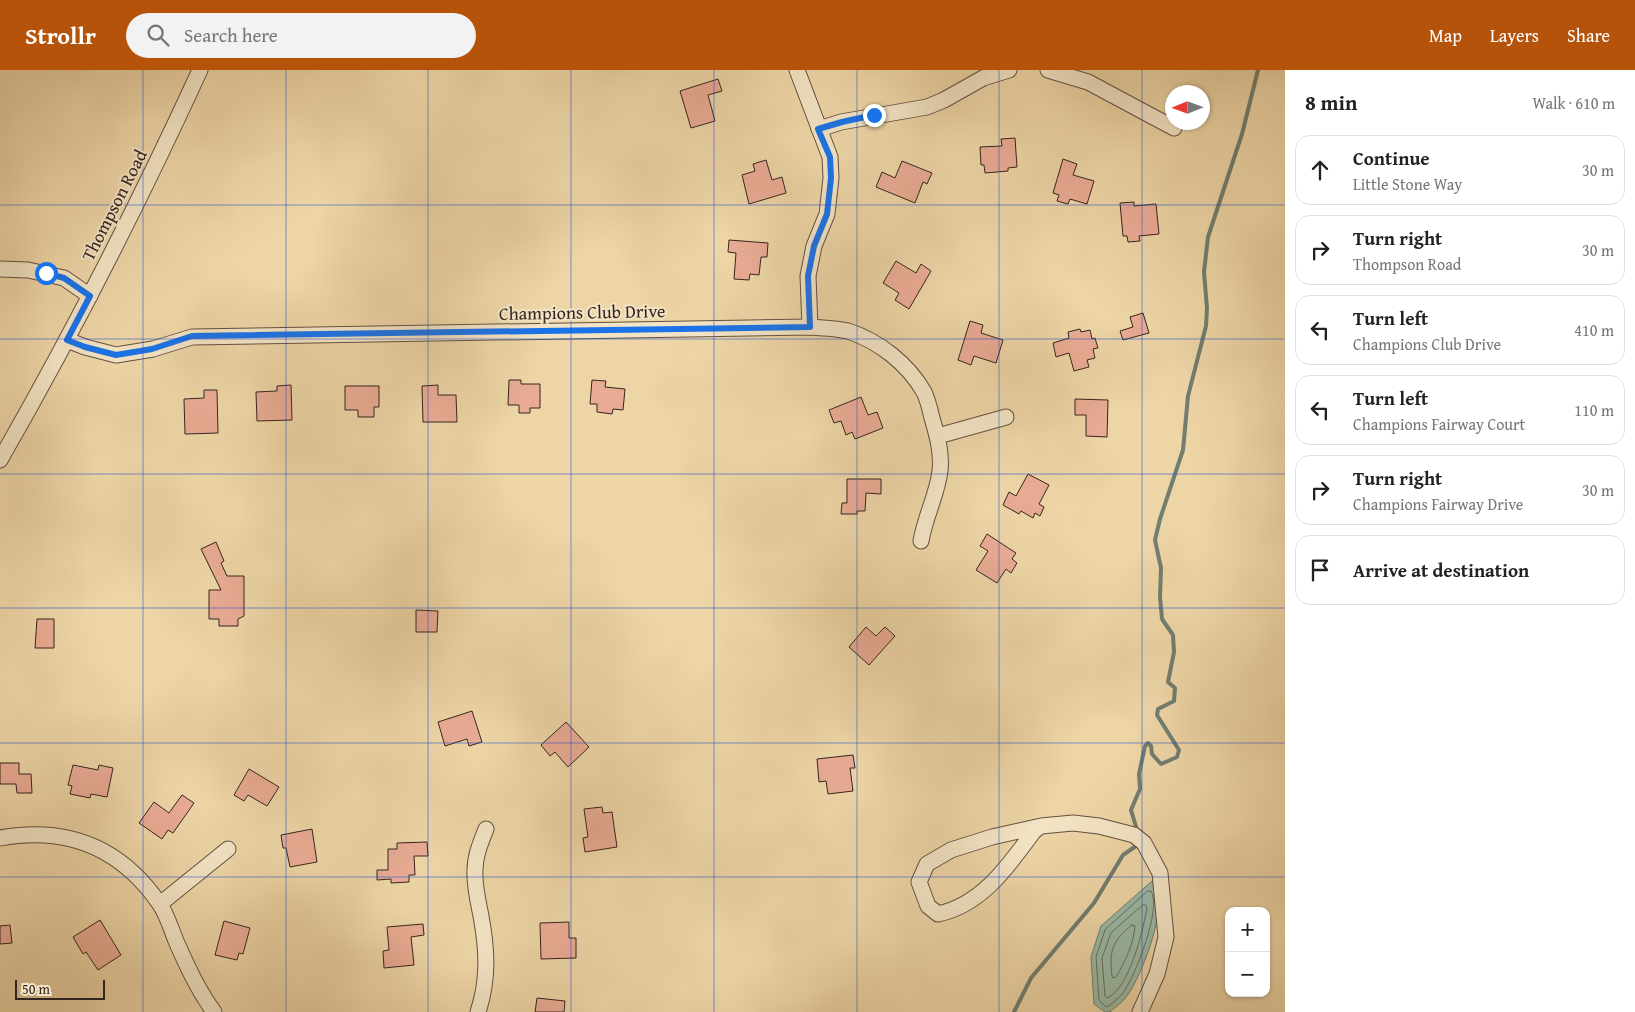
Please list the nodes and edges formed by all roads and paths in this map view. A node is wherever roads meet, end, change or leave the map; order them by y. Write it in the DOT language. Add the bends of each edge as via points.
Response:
graph roads {
  1 [pos="200,70"];
  2 [pos="797,70"];
  3 [pos="1009,70"];
  4 [pos="1048,70"];
  5 [pos="1165,123"];
  6 [pos="818,129"];
  7 [pos="0,269"];
  8 [pos="90,296"];
  9 [pos="810,327"];
  10 [pos="67,340"];
  11 [pos="1006,417"];
  12 [pos="938,436"];
  13 [pos="0,460"];
  14 [pos="921,541"];
  15 [pos="1041,826"];
  16 [pos="486,828"];
  17 [pos="0,838"];
  18 [pos="228,849"];
  19 [pos="160,904"];
  20 [pos="214,1012"];
  21 [pos="478,1012"];
  22 [pos="1140,1012"];
  1 -- 8 [label="street, Thompson Road"];
  2 -- 6 [label="street"];
  3 -- 6 [label="street" via="983,78 927,106"];
  4 -- 5 [label="street" via="1088,82"];
  6 -- 9 [label="street" via="830,157 831,178 827,214 814,246 808,276"];
  7 -- 8 [label="street" via="28,270 64,278"];
  8 -- 10 [label="street, Thompson Road"];
  9 -- 10 [label="street, Champions Club Drive" via="192,336 152,349 116,355"];
  9 -- 12 [label="street, Champions Club Drive" via="846,331 864,337 890,353 925,394"];
  10 -- 13 [label="street, Thompson Road"];
  11 -- 12 [label="street"];
  12 -- 14 [label="street, Champions Club Drive" via="940,472"];
  15 -- 15 [label="street" via="951,850 927,864 919,882 928,906 938,914 953,911 974,898 1000,875"];
  15 -- 22 [label="street" via="1073,823 1099,826 1134,835 1144,842 1160,873 1166,937 1157,974"];
  16 -- 21 [label="street" via="477,851 475,868 487,963"];
  17 -- 19 [label="street" via="50,836 94,846 131,870"];
  18 -- 19 [label="street"];
  19 -- 20 [label="street" via="189,970"];
}
